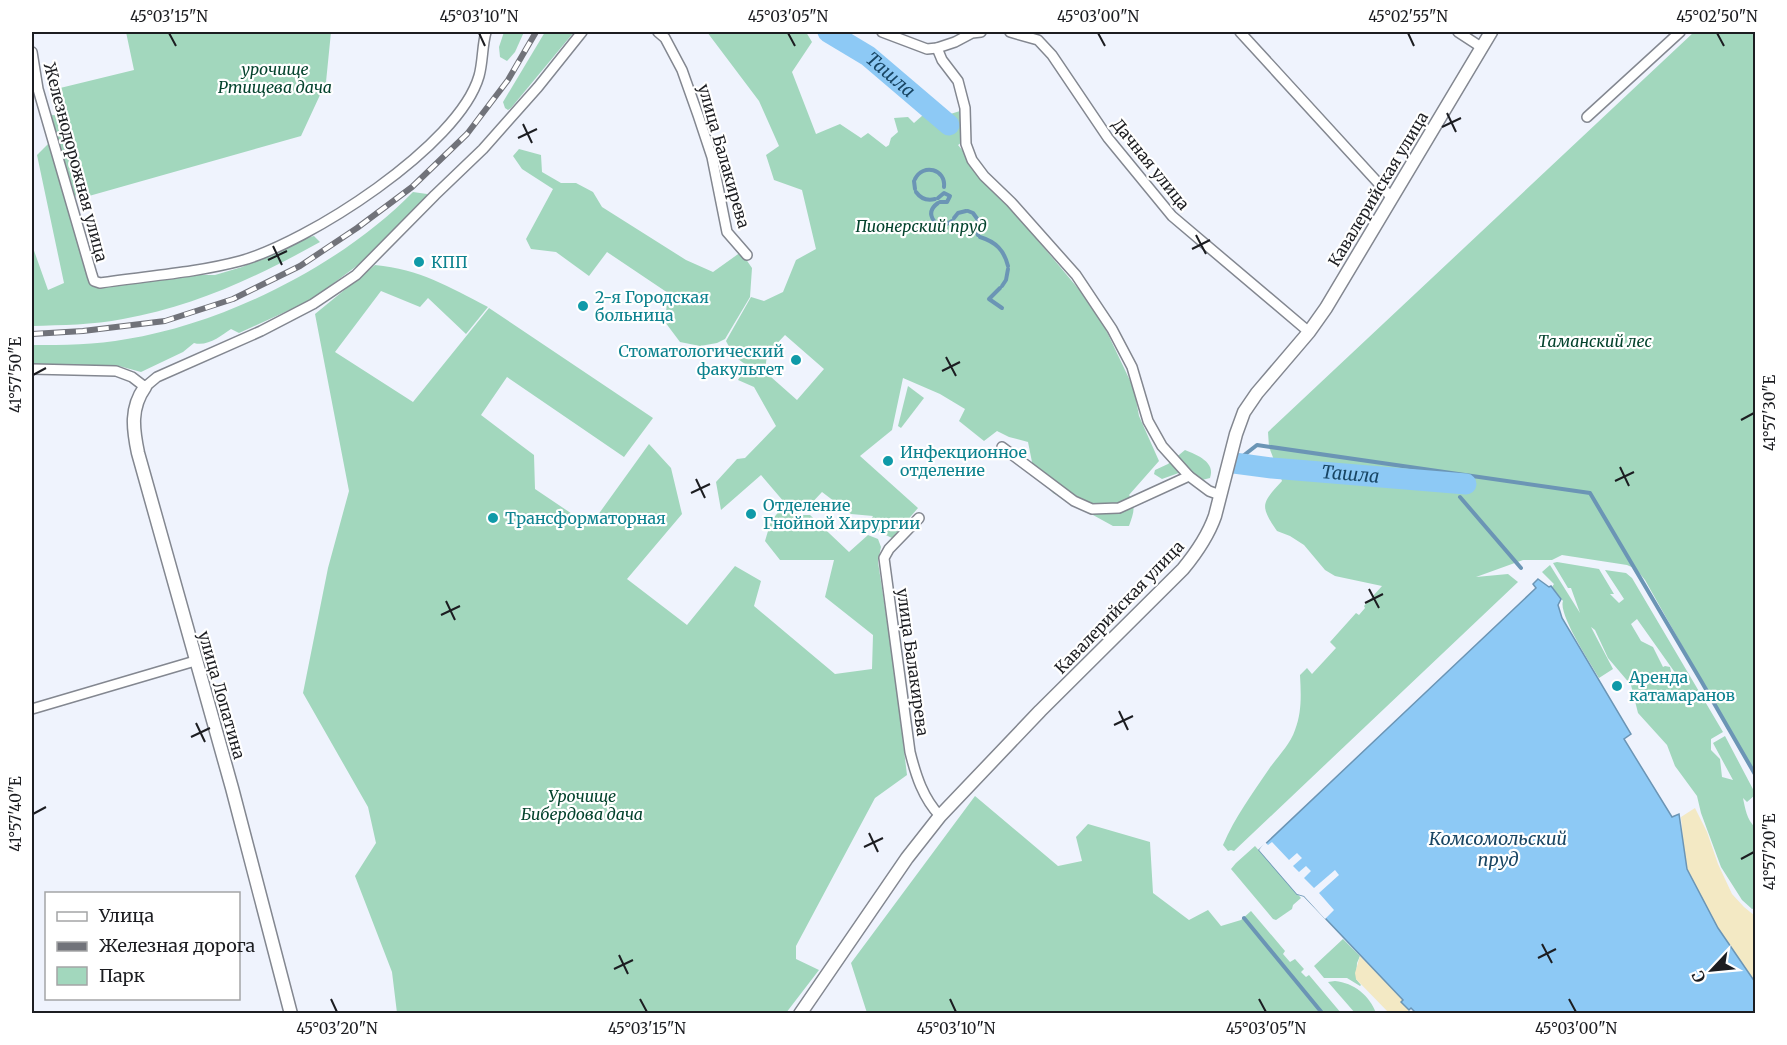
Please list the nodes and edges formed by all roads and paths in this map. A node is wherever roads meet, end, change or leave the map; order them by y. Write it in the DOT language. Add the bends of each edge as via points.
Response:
graph roads {
  1 [pos="486,32"];
  2 [pos="582,32"];
  3 [pos="658,32"];
  4 [pos="882,32"];
  5 [pos="981,32"];
  6 [pos="1010,32"];
  7 [pos="1240,32"];
  8 [pos="1458,32"];
  9 [pos="1491,32"];
  10 [pos="1680,32"];
  11 [pos="1481,47"];
  12 [pos="937,48"];
  13 [pos="32,52"];
  14 [pos="1587,117"];
  15 [pos="1392,198"];
  16 [pos="747,255"];
  17 [pos="1309,332"];
  18 [pos="32,369"];
  19 [pos="145,387"];
  20 [pos="1002,447"];
  21 [pos="1190,476"];
  22 [pos="1220,495"];
  23 [pos="919,518"];
  24 [pos="195,661"];
  25 [pos="32,709"];
  26 [pos="940,816"];
  27 [pos="291,1014"];
  28 [pos="800,1014"];
  1 -- 13 [label="street, Железнодорожная улица" via="479,76 469,98 449,124 415,158 348,208 286,243 241,261 100,283 92,275 38,89"];
  2 -- 19 [label="street" via="483,149 356,275 313,304 157,377"];
  3 -- 16 [label="street, улица Балакирева" via="682,70 698,115 712,157 728,232"];
  4 -- 12 [label="street" via="927,49"];
  5 -- 12 [label="street"];
  6 -- 17 [label="street, Дачная улица" via="1038,40 1052,55 1108,138 1172,216"];
  7 -- 15 [label="street"];
  8 -- 11 [label="street"];
  9 -- 11 [label="street, Кавалерийская улица"];
  10 -- 14 [label="street"];
  11 -- 15 [label="street, Кавалерийская улица"];
  12 -- 21 [label="street" via="958,81 965,108 966,144 972,160 1076,275 1132,367 1148,421 1159,441"];
  15 -- 17 [label="street, Кавалерийская улица"];
  17 -- 22 [label="street, Кавалерийская улица" via="1244,412"];
  18 -- 19 [label="street" via="116,371"];
  19 -- 24 [label="street, улица Лопатина" via="135,407 134,435"];
  20 -- 21 [label="street" via="1074,501 1092,509 1119,508"];
  21 -- 22 [label="street"];
  22 -- 26 [label="street, Кавалерийская улица" via="1207,536 1183,569"];
  23 -- 26 [label="street, улица Балакирева" via="884,558 910,752 927,800"];
  24 -- 25 [label="street"];
  24 -- 27 [label="street, улица Лопатина"];
  26 -- 28 [label="street, Кавалерийская улица"];
}
